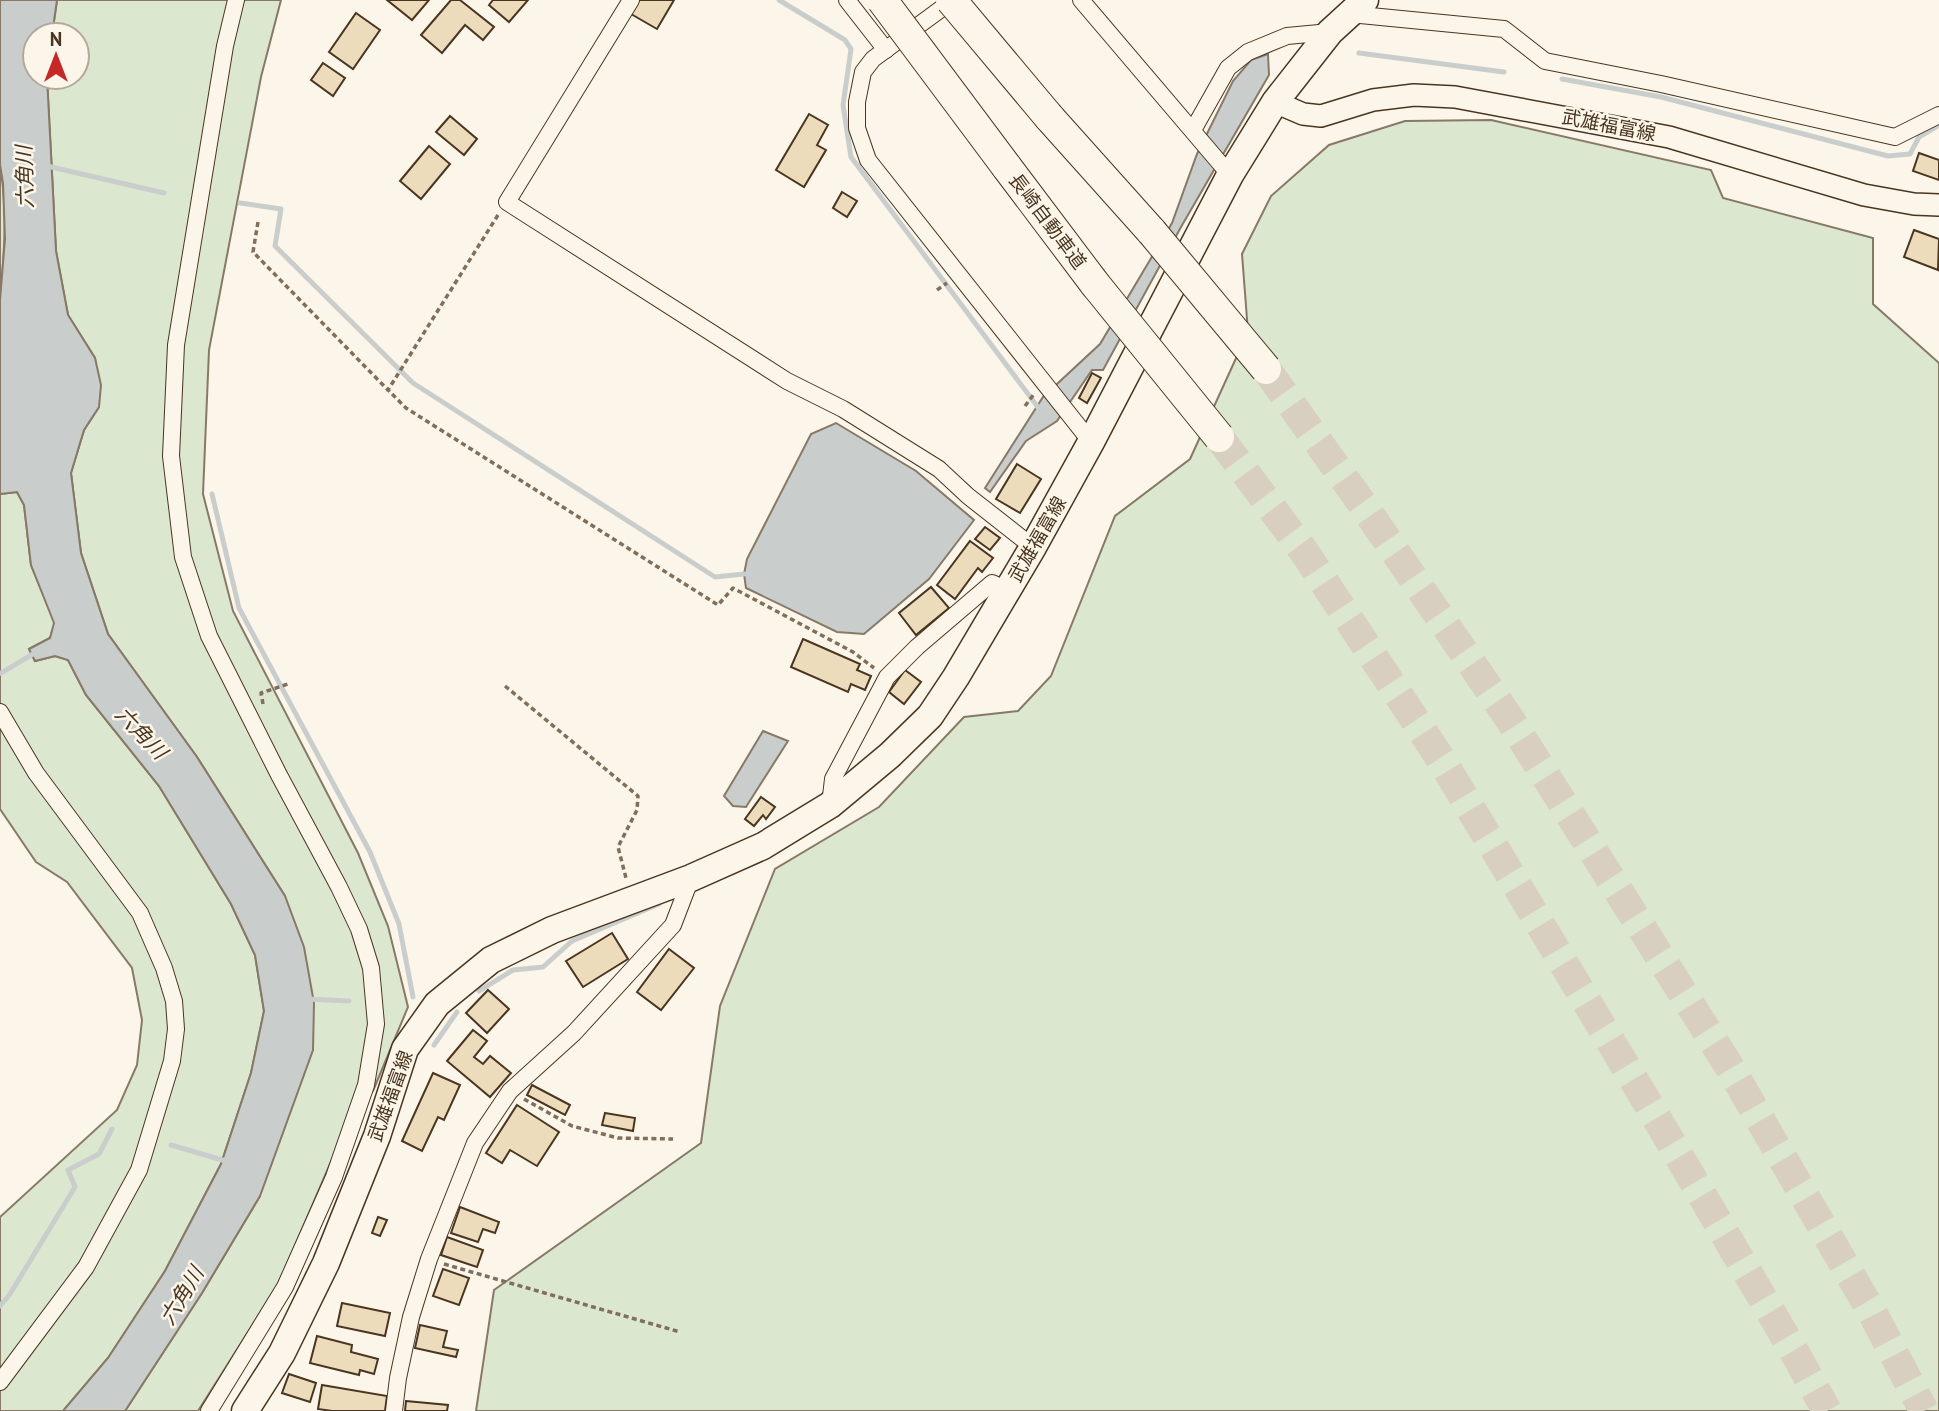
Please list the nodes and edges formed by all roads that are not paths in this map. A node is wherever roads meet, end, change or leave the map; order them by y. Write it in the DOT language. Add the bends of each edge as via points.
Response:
graph roads {
  1 [pos="236,0"];
  2 [pos="631,0"];
  3 [pos="847,0"];
  4 [pos="882,0"];
  5 [pos="952,0"];
  6 [pos="1081,0"];
  7 [pos="1357,7"];
  8 [pos="1330,32"];
  9 [pos="886,50"];
  10 [pos="1275,102"];
  11 [pos="1939,115"];
  12 [pos="1196,133"];
  13 [pos="1227,170"];
  14 [pos="1939,205"];
  15 [pos="1266,369"];
  16 [pos="1219,437"];
  17 [pos="1091,442"];
  18 [pos="1033,547"];
  19 [pos="1007,590"];
  20 [pos="0,712"];
  21 [pos="830,805"];
  22 [pos="691,878"];
  23 [pos="0,1382"];
  24 [pos="209,1411"];
  25 [pos="244,1411"];
  26 [pos="394,1411"];
  1 -- 24 [label="street" via="176,345 171,456 183,557 209,635 359,929 371,968 376,1024 366,1085 334,1177 285,1287"];
  2 -- 18 [label="street" via="507,202 787,381 939,469"];
  3 -- 9 [label="street"];
  4 -- 16 [label="highway, 長崎自動車道, bridge" via="1095,284"];
  5 -- 9 [label="street"];
  5 -- 15 [label="highway, bridge"];
  6 -- 12 [label="street"];
  7 -- 8 [label="main road, 武雄福富線"];
  7 -- 11 [label="street" via="1504,29 1545,61 1895,137"];
  8 -- 10 [label="main road, 武雄福富線"];
  8 -- 12 [label="street" via="1287,36 1248,52 1228,68"];
  9 -- 17 [label="street" via="863,72 859,92 858,128 868,160 1039,387"];
  10 -- 13 [label="main road, 武雄福富線"];
  10 -- 14 [label="street, 武雄福富線" via="1321,116 1373,100 1455,97 1669,137 1864,195"];
  12 -- 13 [label="street"];
  13 -- 17 [label="main road, 武雄福富線"];
  17 -- 18 [label="main road, 武雄福富線"];
  18 -- 19 [label="main road, 武雄福富線"];
  19 -- 21 [label="main road, 武雄福富線" via="930,716"];
  19 -- 21 [label="street" via="992,583 887,677 833,779"];
  20 -- 23 [label="street" via="36,773 140,913 164,968 176,1029 172,1060 139,1170 86,1267"];
  21 -- 22 [label="main road, 武雄福富線" via="763,846"];
  22 -- 25 [label="main road, 武雄福富線" via="552,930 491,960 437,1004 405,1049 377,1136 326,1263 282,1353"];
  22 -- 26 [label="street" via="673,925 574,1033 510,1091 475,1143 411,1317"];
}
